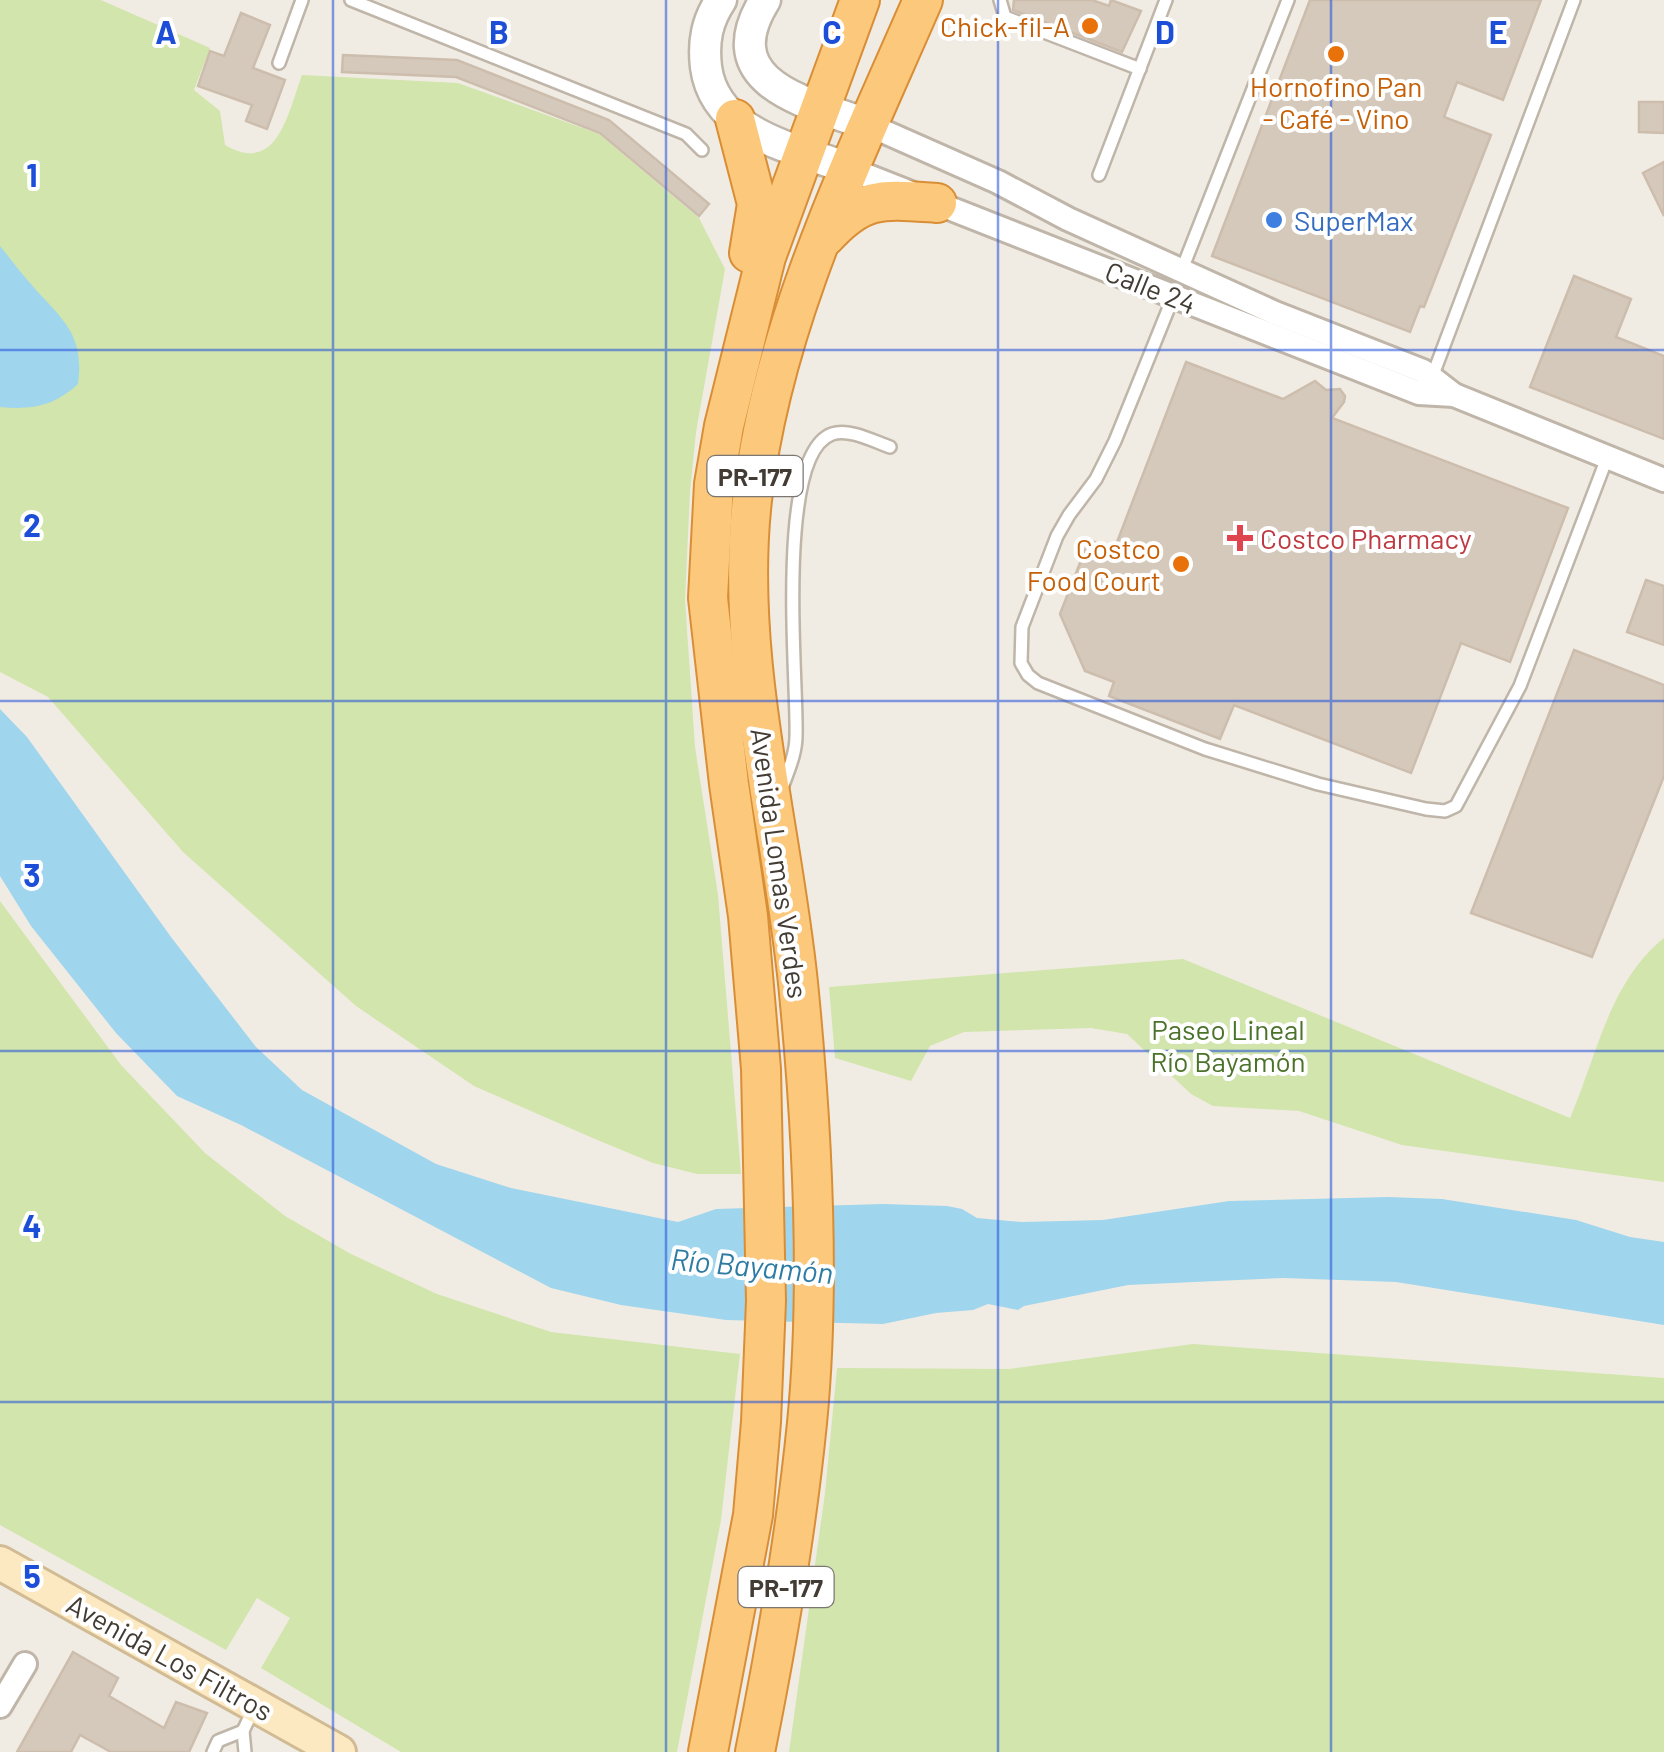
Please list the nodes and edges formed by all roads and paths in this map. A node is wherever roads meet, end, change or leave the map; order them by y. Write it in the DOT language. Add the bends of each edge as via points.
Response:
graph roads {
  1 [pos="302,0"];
  2 [pos="351,0"];
  3 [pos="721,0"];
  4 [pos="765,0"];
  5 [pos="860,0"];
  6 [pos="923,0"];
  7 [pos="1001,0"];
  8 [pos="1166,0"];
  9 [pos="1288,0"];
  10 [pos="1574,0"];
  11 [pos="279,63"];
  12 [pos="1140,69"];
  13 [pos="820,107"];
  14 [pos="735,120"];
  15 [pos="869,125"];
  16 [pos="702,150"];
  17 [pos="804,151"];
  18 [pos="850,168"];
  19 [pos="1099,175"];
  20 [pos="937,203"];
  21 [pos="820,243"];
  22 [pos="1182,270"];
  23 [pos="1173,296"];
  24 [pos="746,336"];
  25 [pos="1429,386"];
  26 [pos="890,447"];
  27 [pos="1607,458"];
  28 [pos="1664,480"];
  29 [pos="773,816"];
  30 [pos="0,1563"];
  31 [pos="25,1664"];
  32 [pos="0,1706"];
  33 [pos="249,1718"];
  34 [pos="213,1752"];
  35 [pos="245,1752"];
  36 [pos="338,1752"];
  37 [pos="708,1752"];
  38 [pos="755,1752"];
  1 -- 11 [label="lane"];
  2 -- 16 [label="lane" via="686,134"];
  3 -- 14 [label="street" via="704,52 714,97"];
  4 -- 13 [label="street" via="753,28 751,59 776,90"];
  5 -- 13 [label="highway, Avenida Lomas Verdes / PR-177"];
  6 -- 15 [label="highway, Avenida Lomas Verdes / PR-177"];
  7 -- 12 [label="lane" via="1005,17"];
  8 -- 12 [label="lane"];
  9 -- 22 [label="lane"];
  10 -- 25 [label="lane"];
  12 -- 19 [label="lane"];
  13 -- 15 [label="street"];
  13 -- 17 [label="highway, Avenida Lomas Verdes / PR-177"];
  14 -- 17 [label="street"];
  14 -- 24 [label="highway" via="757,204 737,310"];
  15 -- 18 [label="highway, Avenida Lomas Verdes / PR-177"];
  15 -- 22 [label="street, Calle 24"];
  17 -- 18 [label="street"];
  17 -- 24 [label="highway, Avenida Lomas Verdes / PR-177"];
  18 -- 20 [label="street, Calle 24"];
  18 -- 21 [label="highway, Avenida Lomas Verdes / PR-177"];
  20 -- 21 [label="highway" via="874,202 846,214"];
  20 -- 23 [label="street, Calle 24"];
  21 -- 29 [label="highway, Avenida Lomas Verdes / PR-177" via="779,360 751,506 750,637"];
  22 -- 23 [label="lane"];
  22 -- 25 [label="street, Calle 24" via="1423,371"];
  23 -- 25 [label="street, Calle 24"];
  23 -- 27 [label="lane" via="1115,441 1058,536 1022,627 1021,662 1038,683 1205,749 1399,804 1445,811 1456,806 1520,686"];
  24 -- 37 [label="highway, Avenida Lomas Verdes / PR-177" via="714,484 708,598 748,916 766,1237 752,1515"];
  25 -- 27 [label="street, Calle 24"];
  26 -- 29 [label="lane" via="833,434 815,446 806,470 792,598 796,740"];
  27 -- 28 [label="street, Calle 24"];
  29 -- 38 [label="highway, Avenida Lomas Verdes / PR-177" via="798,978 813,1279 808,1420 780,1629"];
  30 -- 33 [label="main road, Avenida Los Filtros"];
  31 -- 32 [label="street"];
  33 -- 34 [label="lane"];
  33 -- 35 [label="lane"];
  33 -- 36 [label="main road, Avenida Los Filtros"];
}
